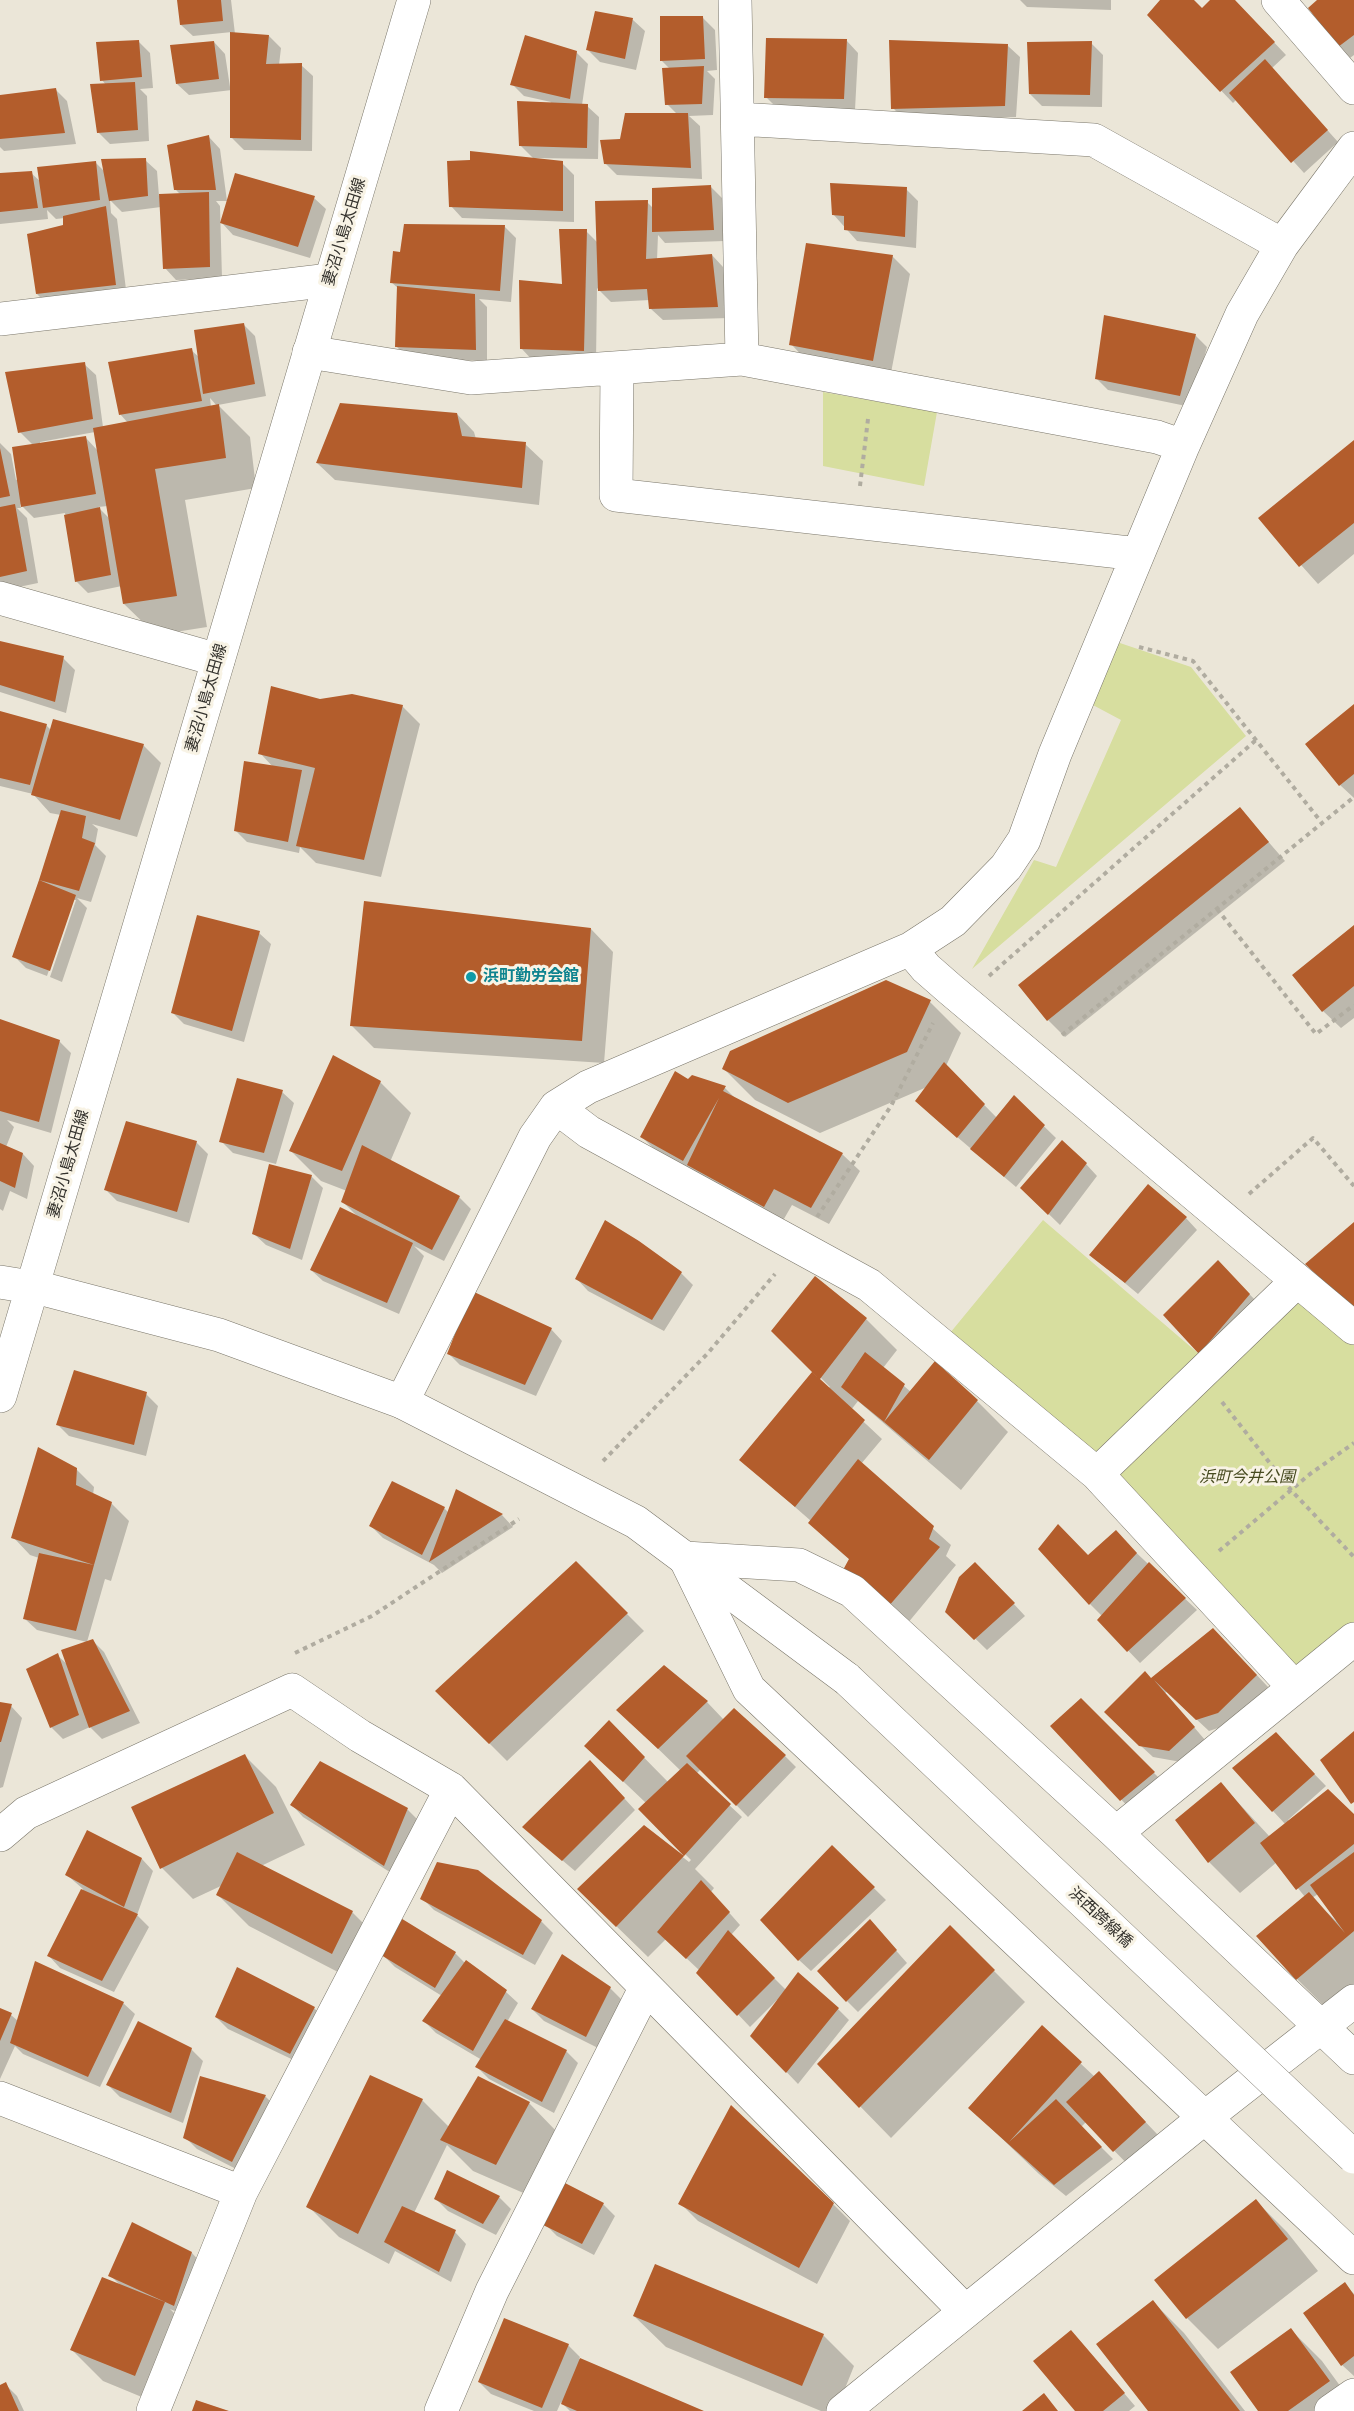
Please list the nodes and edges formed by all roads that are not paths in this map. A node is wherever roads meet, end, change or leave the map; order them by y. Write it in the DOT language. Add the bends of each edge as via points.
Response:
graph roads {
  1 [pos="414,0"];
  2 [pos="735,0"];
  3 [pos="1278,0"];
  4 [pos="1354,88"];
  5 [pos="738,119"];
  6 [pos="1354,148"];
  7 [pos="1282,245"];
  8 [pos="330,280"];
  9 [pos="0,319"];
  10 [pos="309,352"];
  11 [pos="742,359"];
  12 [pos="617,368"];
  13 [pos="1183,446"];
  14 [pos="1138,554"];
  15 [pos="0,598"];
  16 [pos="218,660"];
  17 [pos="910,950"];
  18 [pos="556,1107"];
  19 [pos="1297,1281"];
  20 [pos="0,1282"];
  21 [pos="33,1287"];
  22 [pos="1354,1328"];
  23 [pos="0,1396"];
  24 [pos="402,1402"];
  25 [pos="1097,1474"];
  26 [pos="685,1558"];
  27 [pos="1354,1639"];
  28 [pos="1294,1687"];
  29 [pos="451,1790"];
  30 [pos="1116,1833"];
  31 [pos="0,1834"];
  32 [pos="646,1987"];
  33 [pos="1354,2001"];
  34 [pos="1320,2028"];
  35 [pos="1354,2058"];
  36 [pos="0,2098"];
  37 [pos="1203,2118"];
  38 [pos="1354,2157"];
  39 [pos="241,2192"];
  40 [pos="1354,2258"];
  41 [pos="965,2311"];
  42 [pos="1354,2395"];
  43 [pos="153,2411"];
  44 [pos="441,2411"];
  45 [pos="843,2411"];
  46 [pos="1331,2411"];
  1 -- 8 [label="street, 妻沼小島太田線"];
  2 -- 5 [label="street"];
  3 -- 4 [label="street"];
  5 -- 7 [label="street" via="1094,141"];
  5 -- 11 [label="street"];
  6 -- 7 [label="street"];
  7 -- 13 [label="street" via="1242,314"];
  8 -- 9 [label="street"];
  8 -- 10 [label="street, 妻沼小島太田線"];
  10 -- 12 [label="street" via="471,378"];
  10 -- 16 [label="street, 妻沼小島太田線"];
  11 -- 12 [label="street"];
  11 -- 13 [label="street" via="1157,437"];
  12 -- 14 [label="street" via="616,495"];
  13 -- 14 [label="street"];
  14 -- 17 [label="street" via="1055,754 1024,840 1006,867 954,921"];
  15 -- 16 [label="street"];
  16 -- 21 [label="street, 妻沼小島太田線"];
  17 -- 18 [label="street" via="588,1087"];
  17 -- 19 [label="street" via="926,968"];
  18 -- 24 [label="street" via="535,1137"];
  18 -- 25 [label="street" via="589,1132 869,1285"];
  19 -- 22 [label="street"];
  19 -- 25 [label="street"];
  20 -- 21 [label="street, 浜西跨線橋"];
  21 -- 23 [label="street, 妻沼小島太田線"];
  21 -- 24 [label="street, 浜西跨線橋" via="219,1335"];
  24 -- 26 [label="street, 浜西跨線橋" via="636,1522"];
  25 -- 28 [label="street"];
  26 -- 30 [label="street" via="799,1565 852,1591"];
  26 -- 37 [label="street" via="749,1689"];
  26 -- 38 [label="street, 浜西跨線橋, bridge" via="847,1679"];
  27 -- 28 [label="street"];
  28 -- 30 [label="street"];
  29 -- 31 [label="street" via="292,1690 26,1813"];
  29 -- 32 [label="street"];
  29 -- 39 [label="street"];
  30 -- 34 [label="street"];
  32 -- 41 [label="street"];
  32 -- 44 [label="street" via="492,2291"];
  33 -- 34 [label="street"];
  34 -- 35 [label="street"];
  34 -- 37 [label="street"];
  36 -- 39 [label="street"];
  37 -- 40 [label="street"];
  37 -- 41 [label="street"];
  39 -- 43 [label="street"];
  41 -- 45 [label="street"];
  42 -- 46 [label="street"];
}
